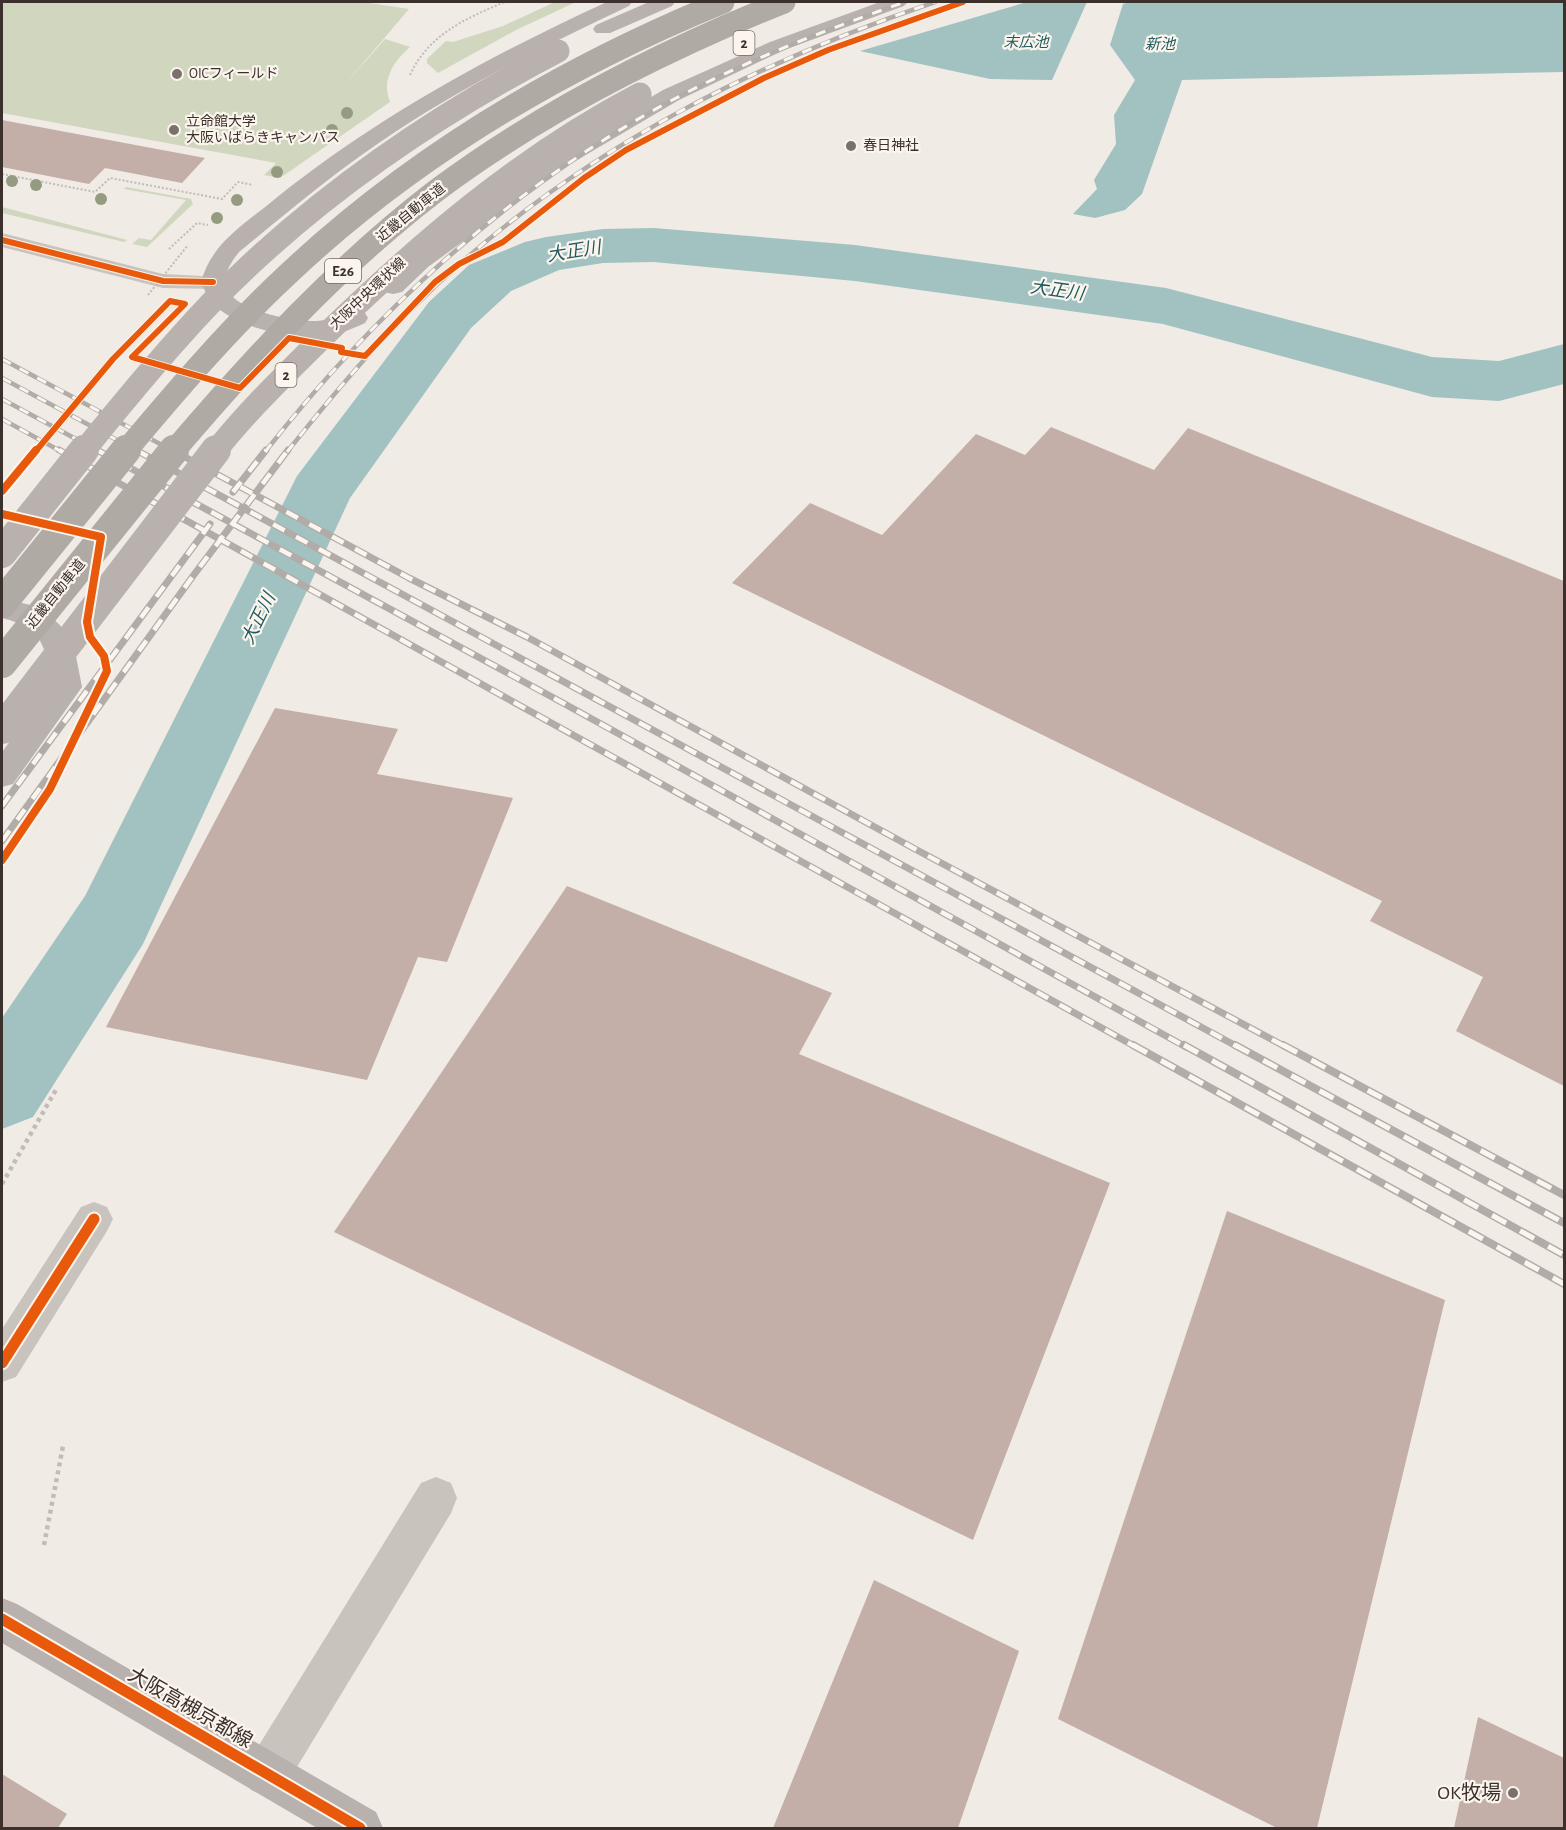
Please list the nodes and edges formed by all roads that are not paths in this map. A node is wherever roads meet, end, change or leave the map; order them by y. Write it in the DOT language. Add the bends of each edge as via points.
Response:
graph roads {
  1 [pos="622,2"];
  2 [pos="665,2"];
  3 [pos="723,2"];
  4 [pos="784,2"];
  5 [pos="851,2"];
  6 [pos="897,2"];
  7 [pos="2,240"];
  8 [pos="213,282"];
  9 [pos="2,554"];
  10 [pos="2,603"];
  11 [pos="2,608"];
  12 [pos="2,663"];
  13 [pos="2,729"];
  14 [pos="2,775"];
  15 [pos="94,1219"];
  16 [pos="2,1363"];
  17 [pos="436,1498"];
  18 [pos="2,1619"];
  19 [pos="267,1774"];
  20 [pos="360,1828"];
  1 -- 8 [label="main road" via="476,74 357,147 231,247 218,264"];
  2 -- 9 [label="main road, bridge" via="558,51 451,111 321,203 268,248 158,362"];
  3 -- 10 [label="highway, 近畿自動車道 / E26, bridge" via="633,40 558,78 425,161 354,217 288,274 223,340"];
  4 -- 12 [label="highway, 近畿自動車道 / E26, bridge" via="657,56 584,94 456,176 387,231 262,351 192,427"];
  5 -- 13 [label="main road, 大阪中央環状線 / 2, bridge" via="746,42 590,120 436,232 303,357 224,440"];
  6 -- 8 [label="main road" via="777,46 671,95 607,132 504,200 420,262 361,315 339,326 301,328 262,321 230,306"];
  7 -- 8 [label="street" via="163,281"];
  11 -- 14 [label="main road" via="32,615 58,641 67,687"];
  15 -- 16 [label="street"];
  17 -- 19 [label="street"];
  18 -- 19 [label="main road, 大阪高槻京都線"];
  19 -- 20 [label="main road, 大阪高槻京都線"];
}
